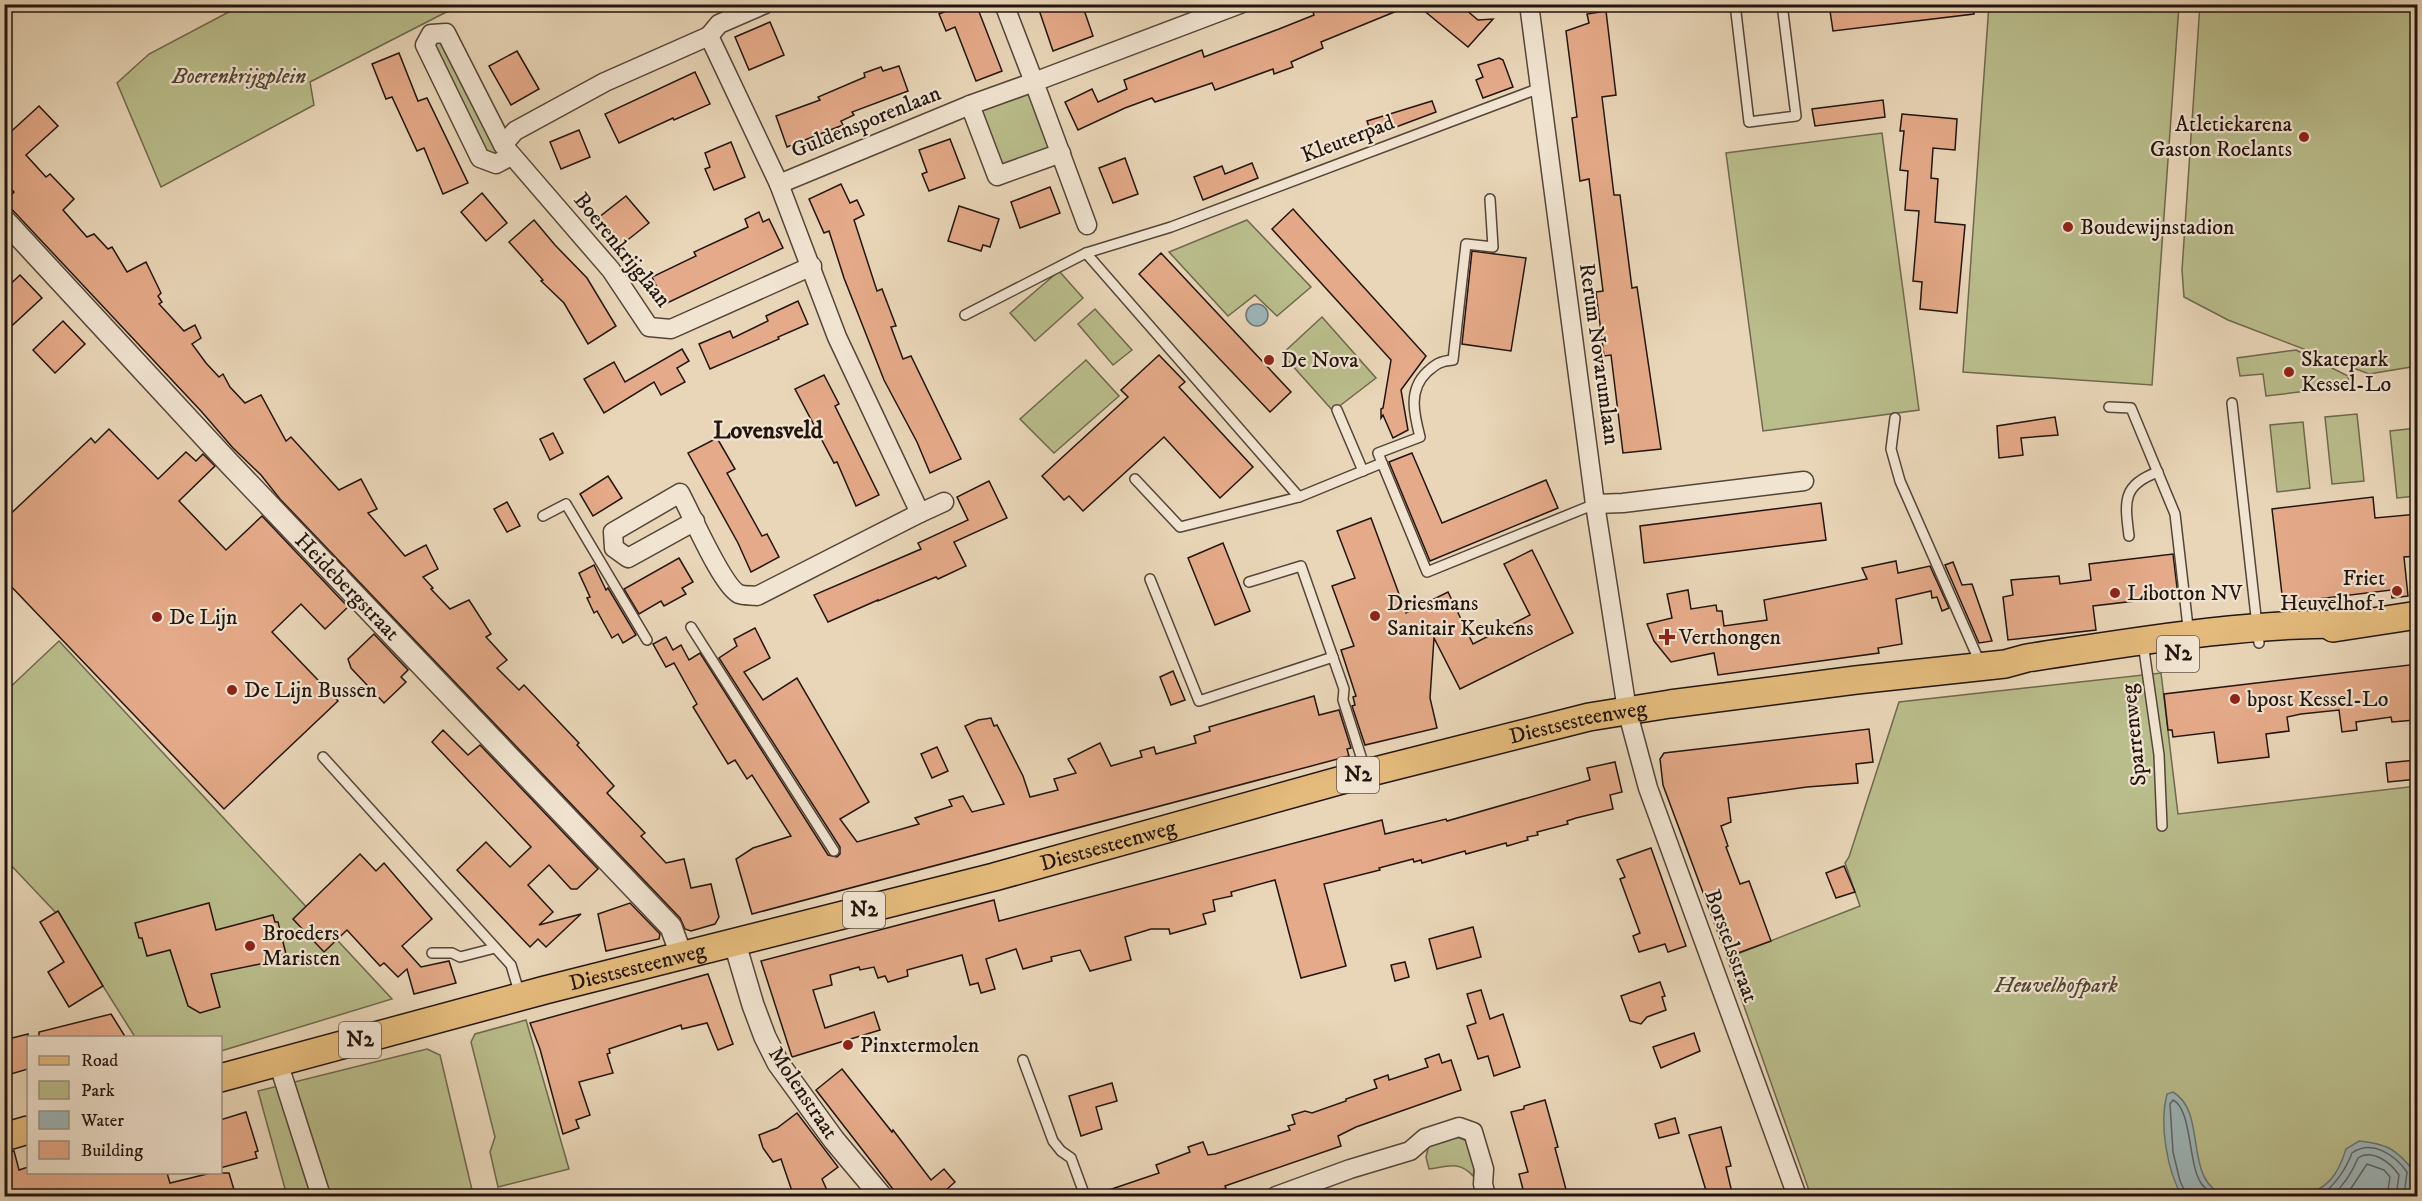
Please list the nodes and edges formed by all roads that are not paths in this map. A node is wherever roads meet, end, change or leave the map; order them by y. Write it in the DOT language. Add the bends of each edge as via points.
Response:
graph roads {
  1 [pos="765,4"];
  2 [pos="1004,4"];
  3 [pos="1240,4"];
  4 [pos="1529,4"];
  5 [pos="1735,4"];
  6 [pos="1782,4"];
  7 [pos="709,36"];
  8 [pos="1034,82"];
  9 [pos="1540,88"];
  10 [pos="970,105"];
  11 [pos="507,141"];
  12 [pos="1061,153"];
  13 [pos="779,184"];
  14 [pos="1490,199"];
  15 [pos="4,220"];
  16 [pos="1087,225"];
  17 [pos="1086,253"];
  18 [pos="812,266"];
  19 [pos="965,315"];
  20 [pos="2232,403"];
  21 [pos="2109,407"];
  22 [pos="1337,410"];
  23 [pos="1895,418"];
  24 [pos="1382,463"];
  25 [pos="1363,471"];
  26 [pos="2158,472"];
  27 [pos="1135,479"];
  28 [pos="1804,481"];
  29 [pos="1299,497"];
  30 [pos="944,502"];
  31 [pos="1595,504"];
  32 [pos="920,513"];
  33 [pos="543,516"];
  34 [pos="694,521"];
  35 [pos="2129,537"];
  36 [pos="606,552"];
  37 [pos="1150,579"];
  38 [pos="1249,582"];
  39 [pos="2418,615"];
  40 [pos="691,627"];
  41 [pos="2258,635"];
  42 [pos="647,640"];
  43 [pos="2191,643"];
  44 [pos="2144,649"];
  45 [pos="1333,657"];
  46 [pos="1994,666"];
  47 [pos="1627,710"];
  48 [pos="323,758"];
  49 [pos="1366,773"];
  50 [pos="2162,826"];
  51 [pos="834,851"];
  52 [pos="735,944"];
  53 [pos="495,948"];
  54 [pos="432,953"];
  55 [pos="682,957"];
  56 [pos="521,997"];
  57 [pos="1023,1060"];
  58 [pos="278,1062"];
  59 [pos="222,1077"];
  60 [pos="27,1131"];
  61 [pos="4,1137"];
  62 [pos="321,1197"];
  63 [pos="881,1197"];
  64 [pos="1085,1197"];
  65 [pos="1276,1197"];
  66 [pos="1486,1197"];
  67 [pos="1797,1197"];
  1 -- 7 [label="street, Boerenkrijglaan" via="719,24"];
  2 -- 8 [label="street"];
  3 -- 8 [label="street, Guldensporenlaan"];
  4 -- 9 [label="street, Rerum Novarumlaan"];
  5 -- 6 [label="lane" via="1749,122 1796,116"];
  7 -- 11 [label="street, Boerenkrijglaan" via="605,82"];
  7 -- 13 [label="street"];
  8 -- 10 [label="street, Guldensporenlaan"];
  8 -- 12 [label="street"];
  9 -- 17 [label="lane, Kleuterpad" via="1171,227"];
  9 -- 31 [label="street, Rerum Novarumlaan"];
  10 -- 12 [label="street, Guldensporenlaan" via="997,176"];
  10 -- 13 [label="street, Guldensporenlaan"];
  11 -- 11 [label="street, Boerenkrijglaan" via="446,33 431,33 425,45 480,158 495,164"];
  11 -- 18 [label="street, Boerenkrijglaan" via="611,270 649,327 670,329"];
  12 -- 16 [label="street"];
  13 -- 18 [label="street"];
  14 -- 24 [label="lane" via="1493,247 1466,244 1452,360 1440,361 1420,379 1413,396 1420,436 1378,453"];
  15 -- 55 [label="street, Heidebergstraat" via="671,927"];
  17 -- 19 [label="lane, Kleuterpad"];
  17 -- 29 [label="lane"];
  18 -- 32 [label="street" via="837,337"];
  20 -- 41 [label="lane"];
  21 -- 26 [label="lane" via="2131,408"];
  22 -- 25 [label="lane"];
  23 -- 46 [label="lane" via="1890,449 1900,481"];
  24 -- 25 [label="lane"];
  24 -- 31 [label="lane" via="1427,572"];
  25 -- 29 [label="lane"];
  26 -- 35 [label="lane" via="2142,478 2129,490"];
  26 -- 43 [label="lane" via="2175,514"];
  27 -- 29 [label="lane" via="1180,526"];
  28 -- 31 [label="street"];
  30 -- 32 [label="street"];
  31 -- 47 [label="street, Rerum Novarumlaan"];
  32 -- 34 [label="street" via="757,596 740,594 727,584"];
  33 -- 36 [label="lane" via="566,504"];
  34 -- 36 [label="street" via="628,558"];
  34 -- 36 [label="street" via="680,493 613,531"];
  36 -- 42 [label="lane"];
  37 -- 45 [label="lane" via="1199,701"];
  38 -- 45 [label="lane" via="1301,566"];
  39 -- 41 [label="main road, Diestsesteenweg / N2"];
  40 -- 51 [label="lane"];
  41 -- 43 [label="main road, Diestsesteenweg / N2"];
  43 -- 44 [label="main road, Diestsesteenweg / N2"];
  44 -- 46 [label="main road, Diestsesteenweg / N2" via="2029,666"];
  44 -- 50 [label="lane, Sparrenweg" via="2159,755"];
  45 -- 49 [label="lane"];
  46 -- 47 [label="main road, Diestsesteenweg / N2"];
  47 -- 49 [label="main road, Diestsesteenweg / N2"];
  47 -- 67 [label="street, Borstelsstraat" via="1648,788"];
  48 -- 53 [label="lane"];
  49 -- 52 [label="main road, Diestsesteenweg / N2" via="994,877"];
  52 -- 55 [label="main road, Diestsesteenweg / N2"];
  52 -- 63 [label="street, Molenstraat" via="753,1005 778,1063"];
  53 -- 54 [label="lane" via="460,957"];
  53 -- 56 [label="lane" via="511,965"];
  55 -- 56 [label="main road, Diestsesteenweg / N2"];
  56 -- 58 [label="main road, Diestsesteenweg / N2"];
  57 -- 64 [label="lane" via="1053,1141 1071,1158"];
  58 -- 59 [label="main road, Diestsesteenweg / N2"];
  58 -- 62 [label="street"];
  60 -- 61 [label="main road"];
  65 -- 66 [label="street" via="1410,1151 1425,1138 1459,1127 1473,1132 1484,1169"];
}
